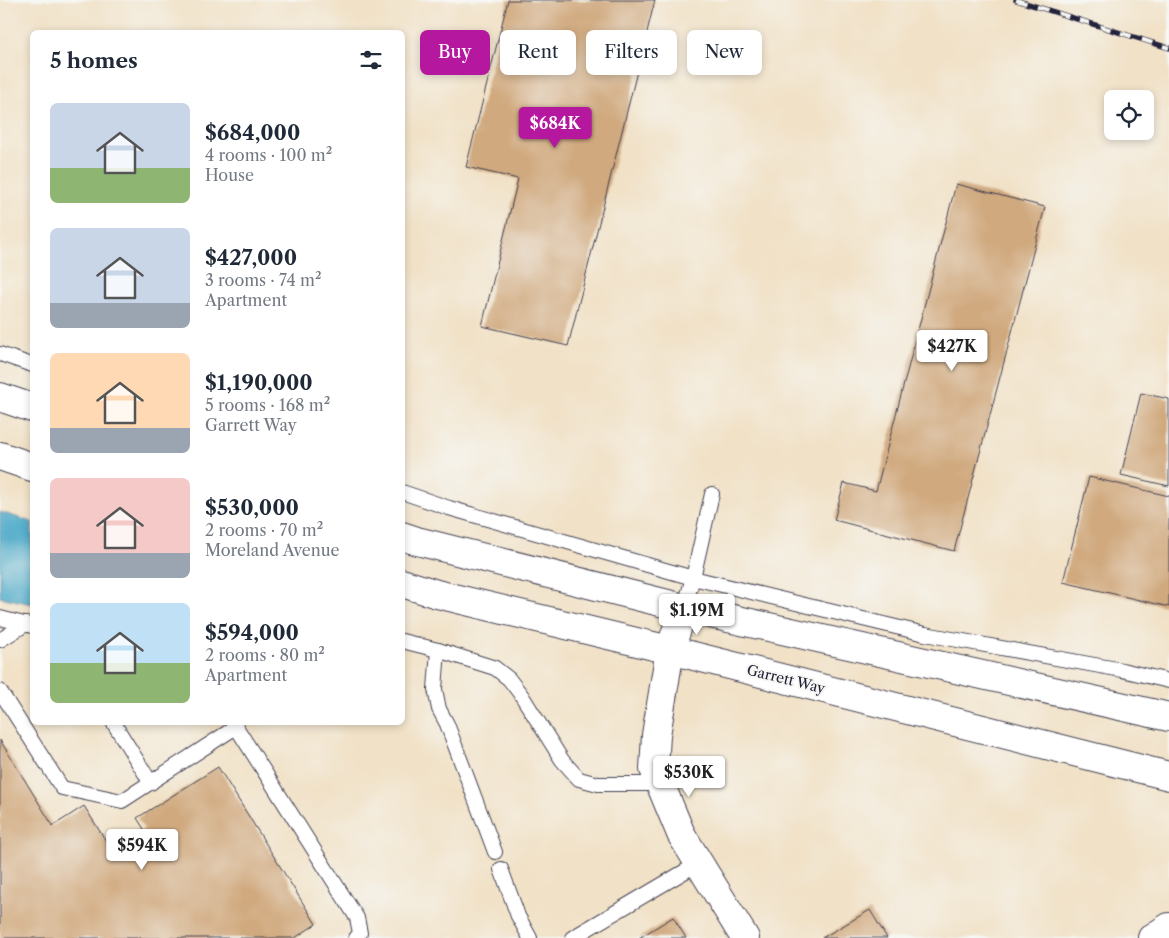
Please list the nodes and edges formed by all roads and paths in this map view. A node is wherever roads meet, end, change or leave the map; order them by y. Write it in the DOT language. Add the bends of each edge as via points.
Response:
graph roads {
  1 [pos="0,354"];
  2 [pos="30,365"];
  3 [pos="0,397"];
  4 [pos="30,407"];
  5 [pos="0,456"];
  6 [pos="30,466"];
  7 [pos="405,493"];
  8 [pos="712,494"];
  9 [pos="405,537"];
  10 [pos="693,578"];
  11 [pos="405,584"];
  12 [pos="684,608"];
  13 [pos="0,618"];
  14 [pos="29,625"];
  15 [pos="0,640"];
  16 [pos="405,642"];
  17 [pos="438,650"];
  18 [pos="670,650"];
  19 [pos="1169,681"];
  20 [pos="0,691"];
  21 [pos="1169,717"];
  22 [pos="115,725"];
  23 [pos="235,725"];
  24 [pos="1169,776"];
  25 [pos="150,783"];
  26 [pos="660,784"];
  27 [pos="495,852"];
  28 [pos="699,864"];
  29 [pos="501,869"];
  30 [pos="1169,927"];
  31 [pos="356,938"];
  32 [pos="530,938"];
  33 [pos="572,938"];
  34 [pos="745,938"];
  35 [pos="1152,938"];
  1 -- 2 [label="lane"];
  3 -- 4 [label="main road"];
  5 -- 6 [label="main road"];
  7 -- 10 [label="lane"];
  8 -- 10 [label="lane"];
  9 -- 12 [label="main road"];
  10 -- 12 [label="lane"];
  10 -- 19 [label="lane" via="926,634"];
  11 -- 18 [label="main road, Garrett Way"];
  12 -- 18 [label="main road"];
  12 -- 21 [label="main road"];
  13 -- 14 [label="lane"];
  14 -- 15 [label="lane"];
  16 -- 17 [label="lane"];
  17 -- 26 [label="lane" via="494,668 509,678 562,760 579,779 598,784"];
  17 -- 27 [label="lane" via="435,689 439,709"];
  18 -- 24 [label="main road, Garrett Way"];
  18 -- 26 [label="main road" via="656,735 654,769"];
  20 -- 25 [label="lane" via="62,788 122,801"];
  22 -- 25 [label="lane"];
  23 -- 25 [label="lane"];
  23 -- 31 [label="lane" via="357,918 360,933"];
  26 -- 28 [label="main road" via="681,834"];
  28 -- 33 [label="lane"];
  28 -- 34 [label="main road"];
  29 -- 32 [label="lane" via="518,916"];
  30 -- 35 [label="main road"];
}
